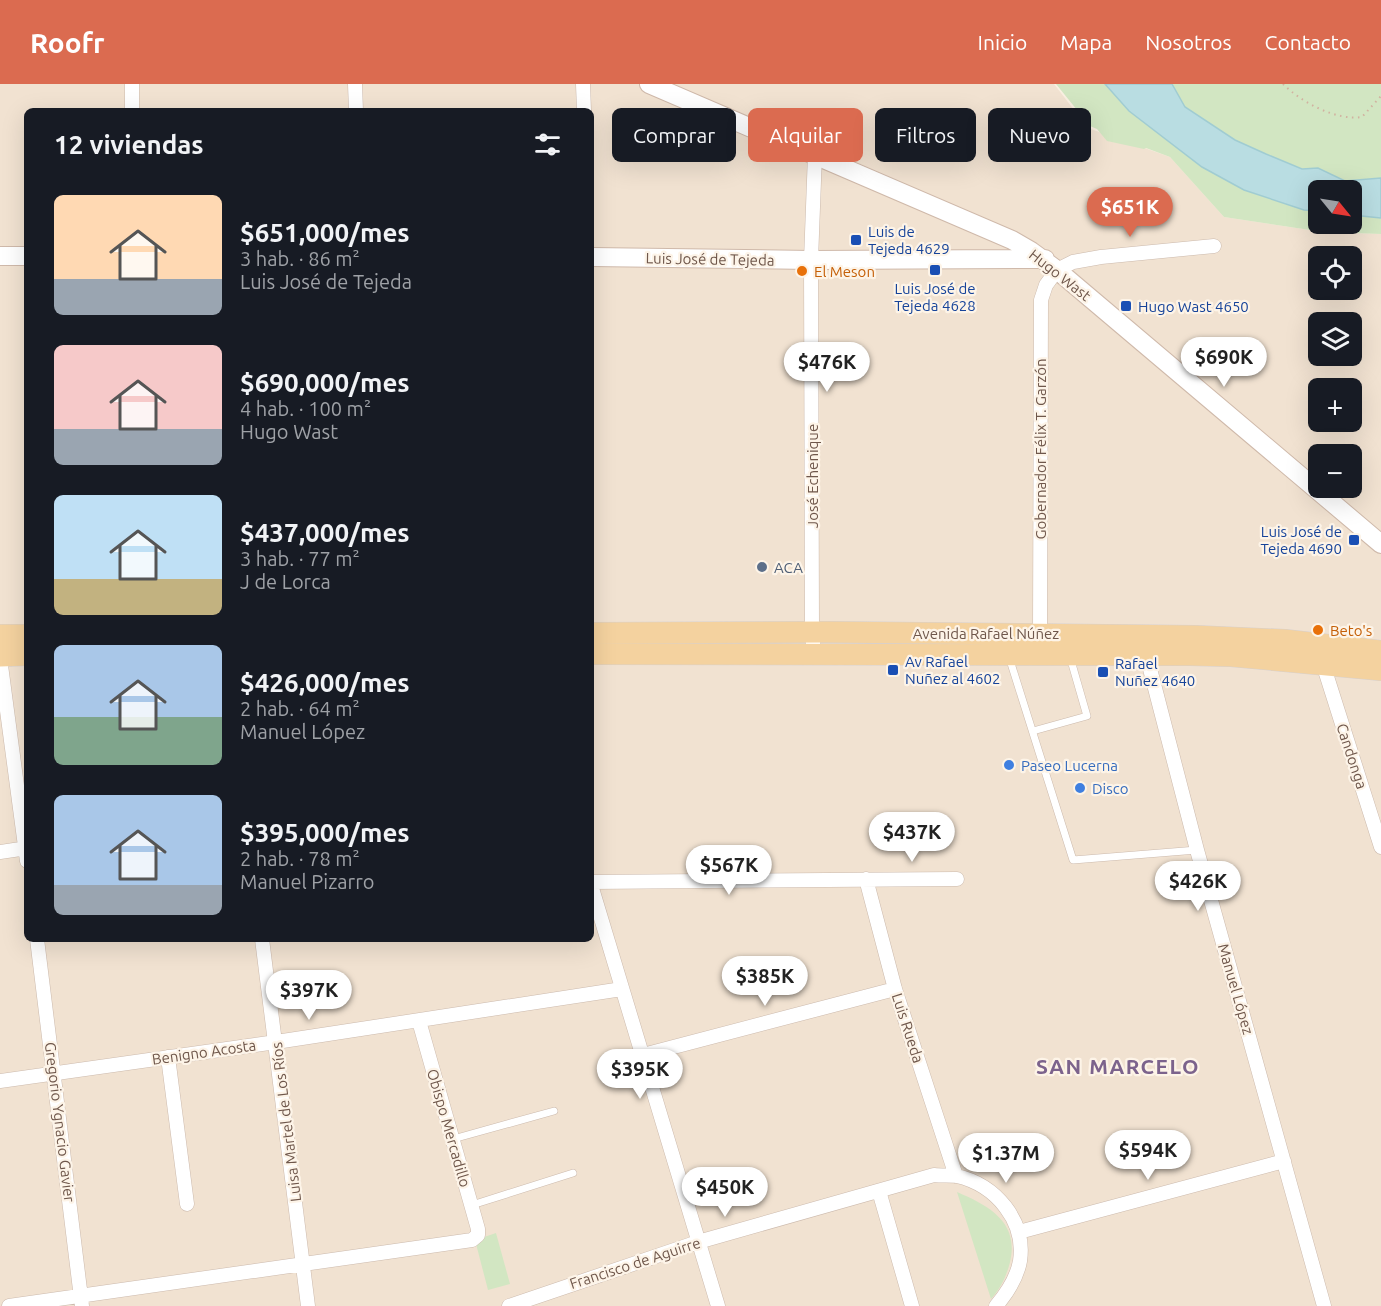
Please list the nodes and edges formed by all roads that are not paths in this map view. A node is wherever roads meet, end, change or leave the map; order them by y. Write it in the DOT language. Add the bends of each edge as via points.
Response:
graph roads {
  1 [pos="132,84"];
  2 [pos="355,84"];
  3 [pos="583,84"];
  4 [pos="649,84"];
  5 [pos="132,108"];
  6 [pos="356,108"];
  7 [pos="584,108"];
  8 [pos="748,126"];
  9 [pos="815,162"];
  10 [pos="833,162"];
  11 [pos="1214,246"];
  12 [pos="0,256"];
  13 [pos="24,256"];
  14 [pos="594,257"];
  15 [pos="811,260"];
  16 [pos="1051,265"];
  17 [pos="1381,544"];
  18 [pos="812,632"];
  19 [pos="594,633"];
  20 [pos="1040,633"];
  21 [pos="24,634"];
  22 [pos="0,636"];
  23 [pos="1147,645"];
  24 [pos="1381,651"];
  25 [pos="594,654"];
  26 [pos="814,654"];
  27 [pos="24,655"];
  28 [pos="1009,655"];
  29 [pos="1070,655"];
  30 [pos="0,657"];
  31 [pos="1323,664"];
  32 [pos="1381,670"];
  33 [pos="1032,731"];
  34 [pos="24,837"];
  35 [pos="1381,847"];
  36 [pos="1197,850"];
  37 [pos="0,852"];
  38 [pos="24,852"];
  39 [pos="866,879"];
  40 [pos="957,879"];
  41 [pos="594,883"];
  42 [pos="594,893"];
  43 [pos="37,942"];
  44 [pos="262,942"];
  45 [pos="622,989"];
  46 [pos="896,989"];
  47 [pos="419,1021"];
  48 [pos="276,1042"];
  49 [pos="643,1055"];
  50 [pos="168,1057"];
  51 [pos="54,1073"];
  52 [pos="0,1081"];
  53 [pos="554,1111"];
  54 [pos="453,1139"];
  55 [pos="1284,1161"];
  56 [pos="573,1173"];
  57 [pos="956,1176"];
  58 [pos="879,1191"];
  59 [pos="187,1204"];
  60 [pos="472,1205"];
  61 [pos="1019,1232"];
  62 [pos="698,1242"];
  63 [pos="303,1264"];
  64 [pos="82,1300"];
  65 [pos="1321,1305"];
  66 [pos="9,1306"];
  67 [pos="308,1306"];
  68 [pos="509,1306"];
  69 [pos="718,1306"];
  70 [pos="912,1306"];
  71 [pos="996,1306"];
  1 -- 5 [label="street"];
  2 -- 6 [label="street"];
  3 -- 7 [label="street"];
  4 -- 8 [label="main road, Hugo Wast"];
  9 -- 15 [label="street, José Echenique"];
  10 -- 16 [label="main road, Hugo Wast" via="1012,240"];
  11 -- 16 [label="street, Luis José de Tejeda" via="1101,256"];
  12 -- 13 [label="main road"];
  14 -- 15 [label="main road, Luis José de Tejeda"];
  15 -- 16 [label="main road, Luis José de Tejeda"];
  15 -- 18 [label="street, José Echenique"];
  16 -- 17 [label="main road, Hugo Wast"];
  16 -- 20 [label="street, Gobernador Félix T. Garzón" via="1041,300"];
  18 -- 19 [label="main road, Avenida Rafael Núñez"];
  18 -- 20 [label="main road, Avenida Rafael Núñez"];
  18 -- 26 [label="street, José Echenique"];
  20 -- 23 [label="main road, Avenida Rafael Núñez"];
  21 -- 22 [label="main road"];
  23 -- 24 [label="main road, Avenida Rafael Núñez" via="1256,638"];
  23 -- 29 [label="main road, Avenida Rafael Núñez"];
  23 -- 31 [label="main road, Avenida Rafael Núñez"];
  23 -- 36 [label="street, Manuel López"];
  25 -- 26 [label="main road, Avenida Rafael Núñez"];
  26 -- 28 [label="main road, Avenida Rafael Núñez"];
  27 -- 30 [label="main road"];
  28 -- 29 [label="main road, Avenida Rafael Núñez"];
  28 -- 33 [label="lane"];
  29 -- 33 [label="lane" via="1087,716"];
  30 -- 34 [label="street"];
  31 -- 32 [label="main road, Avenida Rafael Núñez"];
  31 -- 35 [label="street, Candonga"];
  33 -- 36 [label="lane" via="1073,860"];
  36 -- 55 [label="street, Manuel López"];
  37 -- 38 [label="street"];
  39 -- 40 [label="street"];
  39 -- 41 [label="street"];
  39 -- 46 [label="street, Luis Rueda"];
  42 -- 45 [label="street"];
  43 -- 51 [label="street, Gregorio Ygnacio Gavier"];
  44 -- 48 [label="street, Luisa Martel de Los Ríos"];
  45 -- 47 [label="street, Benigno Acosta"];
  45 -- 49 [label="street"];
  46 -- 49 [label="street"];
  46 -- 57 [label="street, Luis Rueda"];
  47 -- 48 [label="street, Benigno Acosta"];
  47 -- 54 [label="street, Obispo Mercadillo"];
  48 -- 50 [label="street, Benigno Acosta"];
  48 -- 63 [label="street, Luisa Martel de Los Ríos"];
  49 -- 62 [label="street"];
  50 -- 51 [label="street, Benigno Acosta"];
  50 -- 59 [label="street"];
  51 -- 52 [label="street, Benigno Acosta"];
  51 -- 64 [label="street, Gregorio Ygnacio Gavier"];
  53 -- 54 [label="lane"];
  54 -- 60 [label="street, Obispo Mercadillo"];
  55 -- 61 [label="street"];
  55 -- 65 [label="street, Manuel López"];
  56 -- 60 [label="lane"];
  57 -- 58 [label="street, Francisco de Aguirre" via="934,1175"];
  57 -- 61 [label="street, Francisco de Aguirre" via="990,1190 1013,1218"];
  58 -- 62 [label="street, Francisco de Aguirre"];
  58 -- 70 [label="street"];
  60 -- 63 [label="street, Obispo Mercadillo" via="478,1235 472,1240"];
  61 -- 71 [label="street" via="1020,1261 1012,1285"];
  62 -- 68 [label="street, Francisco de Aguirre"];
  62 -- 69 [label="street"];
  63 -- 64 [label="street"];
  63 -- 67 [label="street, Luisa Martel de Los Ríos"];
  64 -- 66 [label="street"];
}
